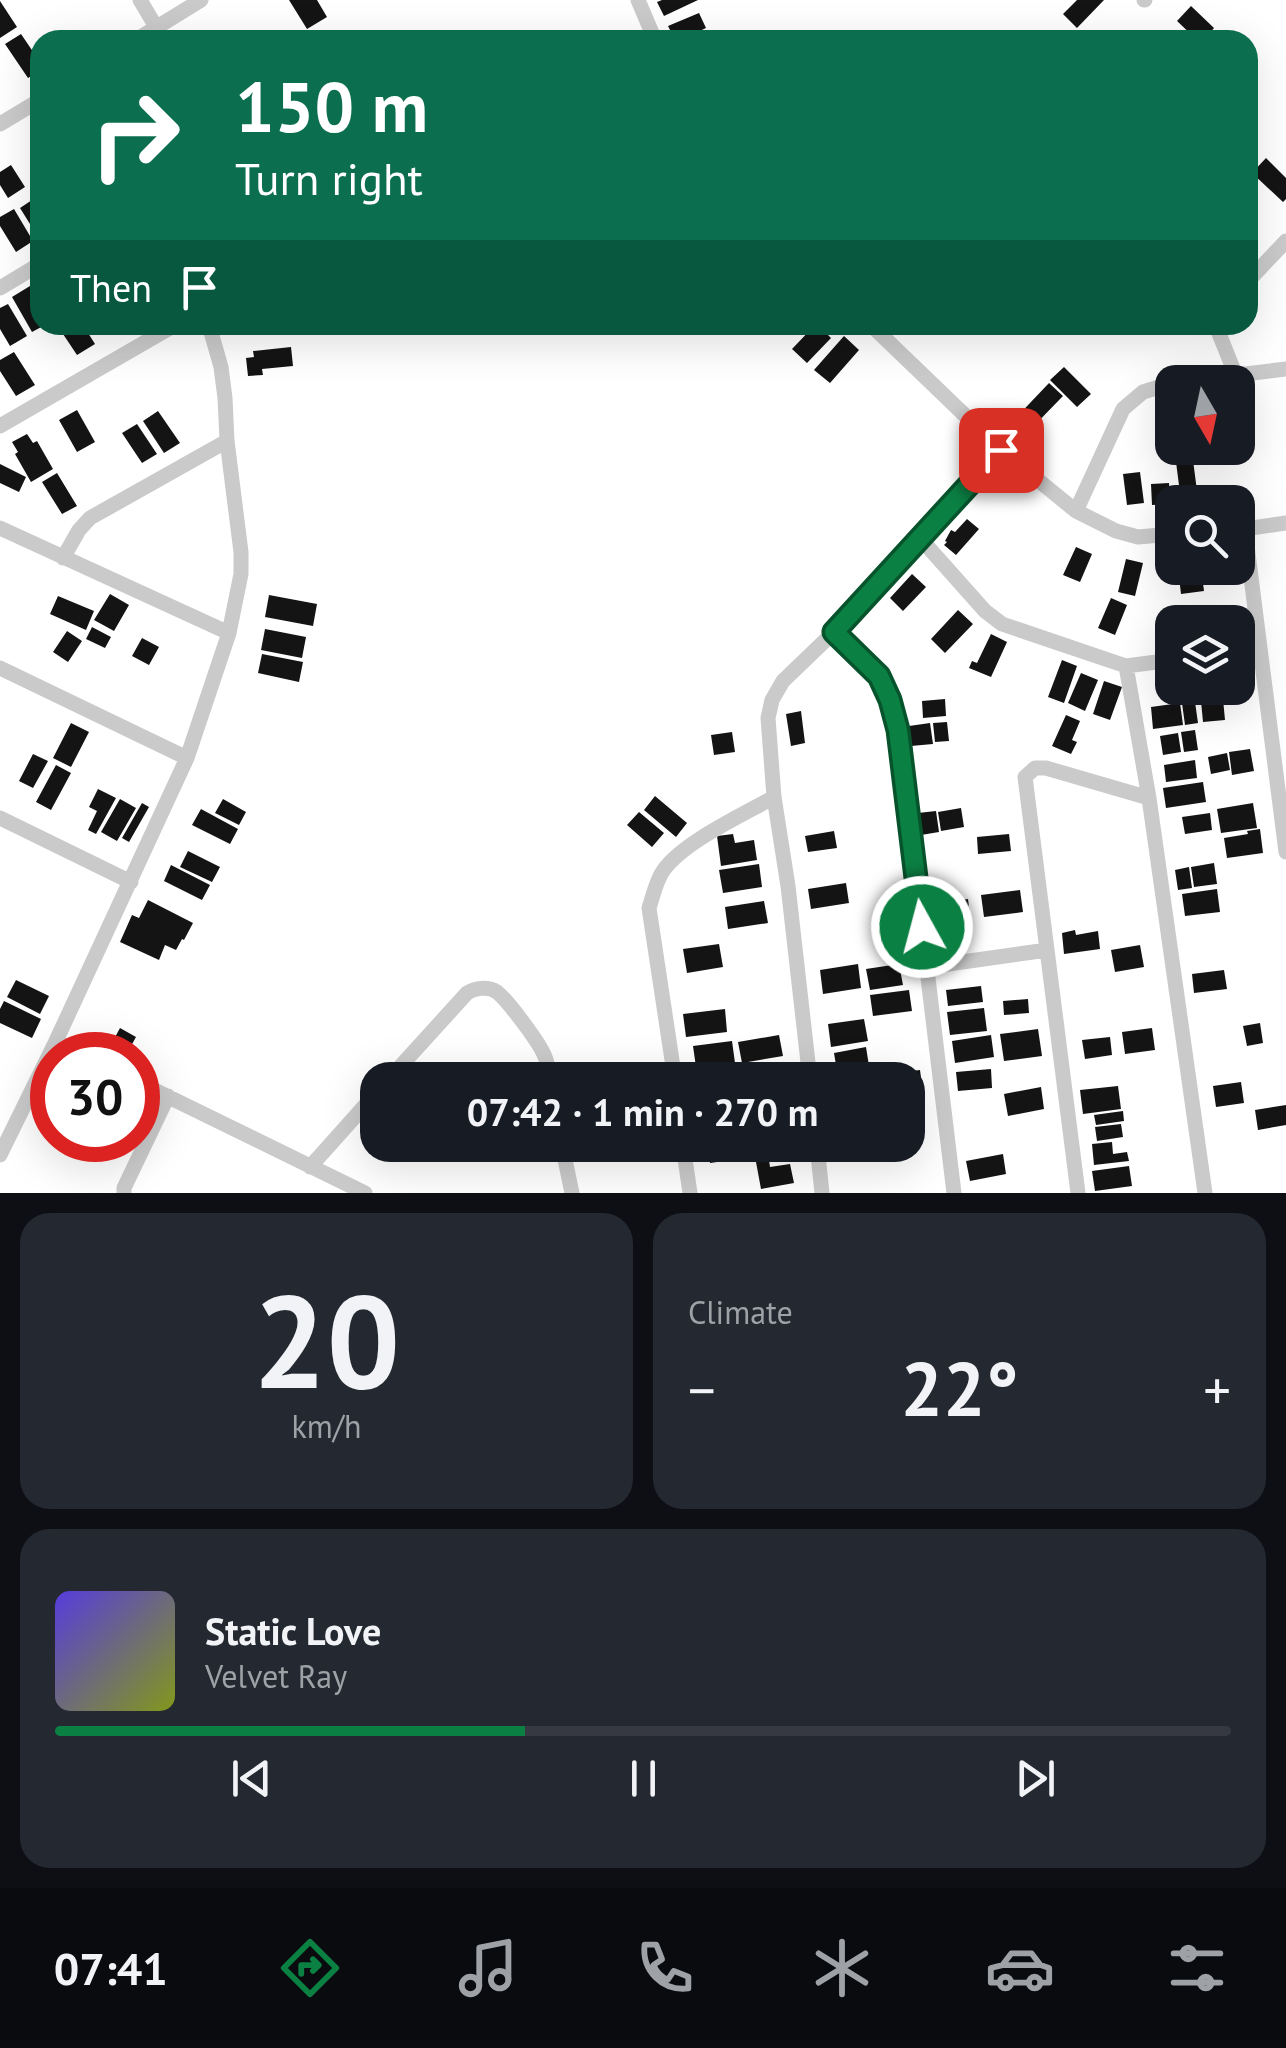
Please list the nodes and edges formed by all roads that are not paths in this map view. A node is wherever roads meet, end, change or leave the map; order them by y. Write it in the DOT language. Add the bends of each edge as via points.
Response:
graph roads {
  1 [pos="140,0"];
  2 [pos="201,0"];
  3 [pos="638,0"];
  4 [pos="156,27"];
  5 [pos="151,30"];
  6 [pos="651,30"];
  7 [pos="30,106"];
  8 [pos="0,124"];
  9 [pos="1286,241"];
  10 [pos="30,270"];
  11 [pos="1258,270"];
  12 [pos="0,288"];
  13 [pos="158,335"];
  14 [pos="212,335"];
  15 [pos="881,335"];
  16 [pos="1220,335"];
  17 [pos="1232,365"];
  18 [pos="1286,369"];
  19 [pos="1255,373"];
  20 [pos="1155,389"];
  21 [pos="0,426"];
  22 [pos="227,441"];
  23 [pos="1001,450"];
  24 [pos="1076,511"];
  25 [pos="1286,523"];
  26 [pos="0,528"];
  27 [pos="1255,528"];
  28 [pos="1155,535"];
  29 [pos="920,538"];
  30 [pos="63,558"];
  31 [pos="1250,585"];
  32 [pos="834,632"];
  33 [pos="229,634"];
  34 [pos="1260,648"];
  35 [pos="1255,649"];
  36 [pos="1155,662"];
  37 [pos="1126,666"];
  38 [pos="0,668"];
  39 [pos="187,758"];
  40 [pos="774,796"];
  41 [pos="1149,798"];
  42 [pos="0,818"];
  43 [pos="1286,852"];
  44 [pos="131,882"];
  45 [pos="1047,950"];
  46 [pos="928,966"];
  47 [pos="61,1032"];
  48 [pos="404,1062"];
  49 [pos="546,1062"];
  50 [pos="671,1062"];
  51 [pos="808,1062"];
  52 [pos="160,1092"];
  53 [pos="30,1094"];
  54 [pos="168,1096"];
  55 [pos="360,1112"];
  56 [pos="0,1155"];
  57 [pos="566,1162"];
  58 [pos="686,1162"];
  59 [pos="819,1162"];
  60 [pos="310,1166"];
  61 [pos="124,1193"];
  62 [pos="364,1193"];
  63 [pos="572,1193"];
  64 [pos="690,1193"];
  65 [pos="822,1193"];
  66 [pos="954,1193"];
  67 [pos="1078,1193"];
  68 [pos="1205,1193"];
  1 -- 4 [label="street"];
  2 -- 4 [label="street"];
  3 -- 6 [label="street"];
  4 -- 5 [label="street"];
  7 -- 8 [label="street"];
  9 -- 11 [label="street"];
  10 -- 12 [label="street"];
  13 -- 21 [label="street"];
  14 -- 22 [label="street"];
  15 -- 23 [label="street"];
  16 -- 17 [label="street"];
  18 -- 19 [label="street"];
  20 -- 24 [label="street" via="1122,408"];
  22 -- 30 [label="street" via="90,518"];
  22 -- 33 [label="street" via="241,552"];
  23 -- 24 [label="street"];
  23 -- 29 [label="street"];
  24 -- 28 [label="street" via="1116,531"];
  25 -- 27 [label="street"];
  26 -- 30 [label="street"];
  29 -- 32 [label="street"];
  29 -- 37 [label="street" via="1002,624"];
  30 -- 33 [label="street"];
  31 -- 34 [label="street"];
  32 -- 40 [label="street" via="772,700"];
  32 -- 46 [label="street" via="879,676 890,700"];
  33 -- 39 [label="street"];
  34 -- 35 [label="street"];
  34 -- 43 [label="street"];
  36 -- 37 [label="street"];
  37 -- 41 [label="street"];
  38 -- 39 [label="street"];
  39 -- 44 [label="street"];
  40 -- 50 [label="street" via="675,857 661,874 649,908"];
  40 -- 51 [label="street"];
  41 -- 45 [label="street" via="1046,768 1027,774"];
  41 -- 68 [label="street"];
  42 -- 44 [label="street"];
  44 -- 47 [label="street"];
  45 -- 46 [label="street"];
  45 -- 67 [label="street"];
  46 -- 66 [label="street"];
  48 -- 49 [label="street" via="467,993 486,988 523,1023"];
  52 -- 54 [label="street"];
  53 -- 56 [label="street"];
  54 -- 60 [label="street"];
  54 -- 61 [label="street"];
  55 -- 60 [label="street"];
  57 -- 63 [label="street"];
  58 -- 64 [label="street"];
  59 -- 65 [label="street"];
  60 -- 62 [label="street"];
}
